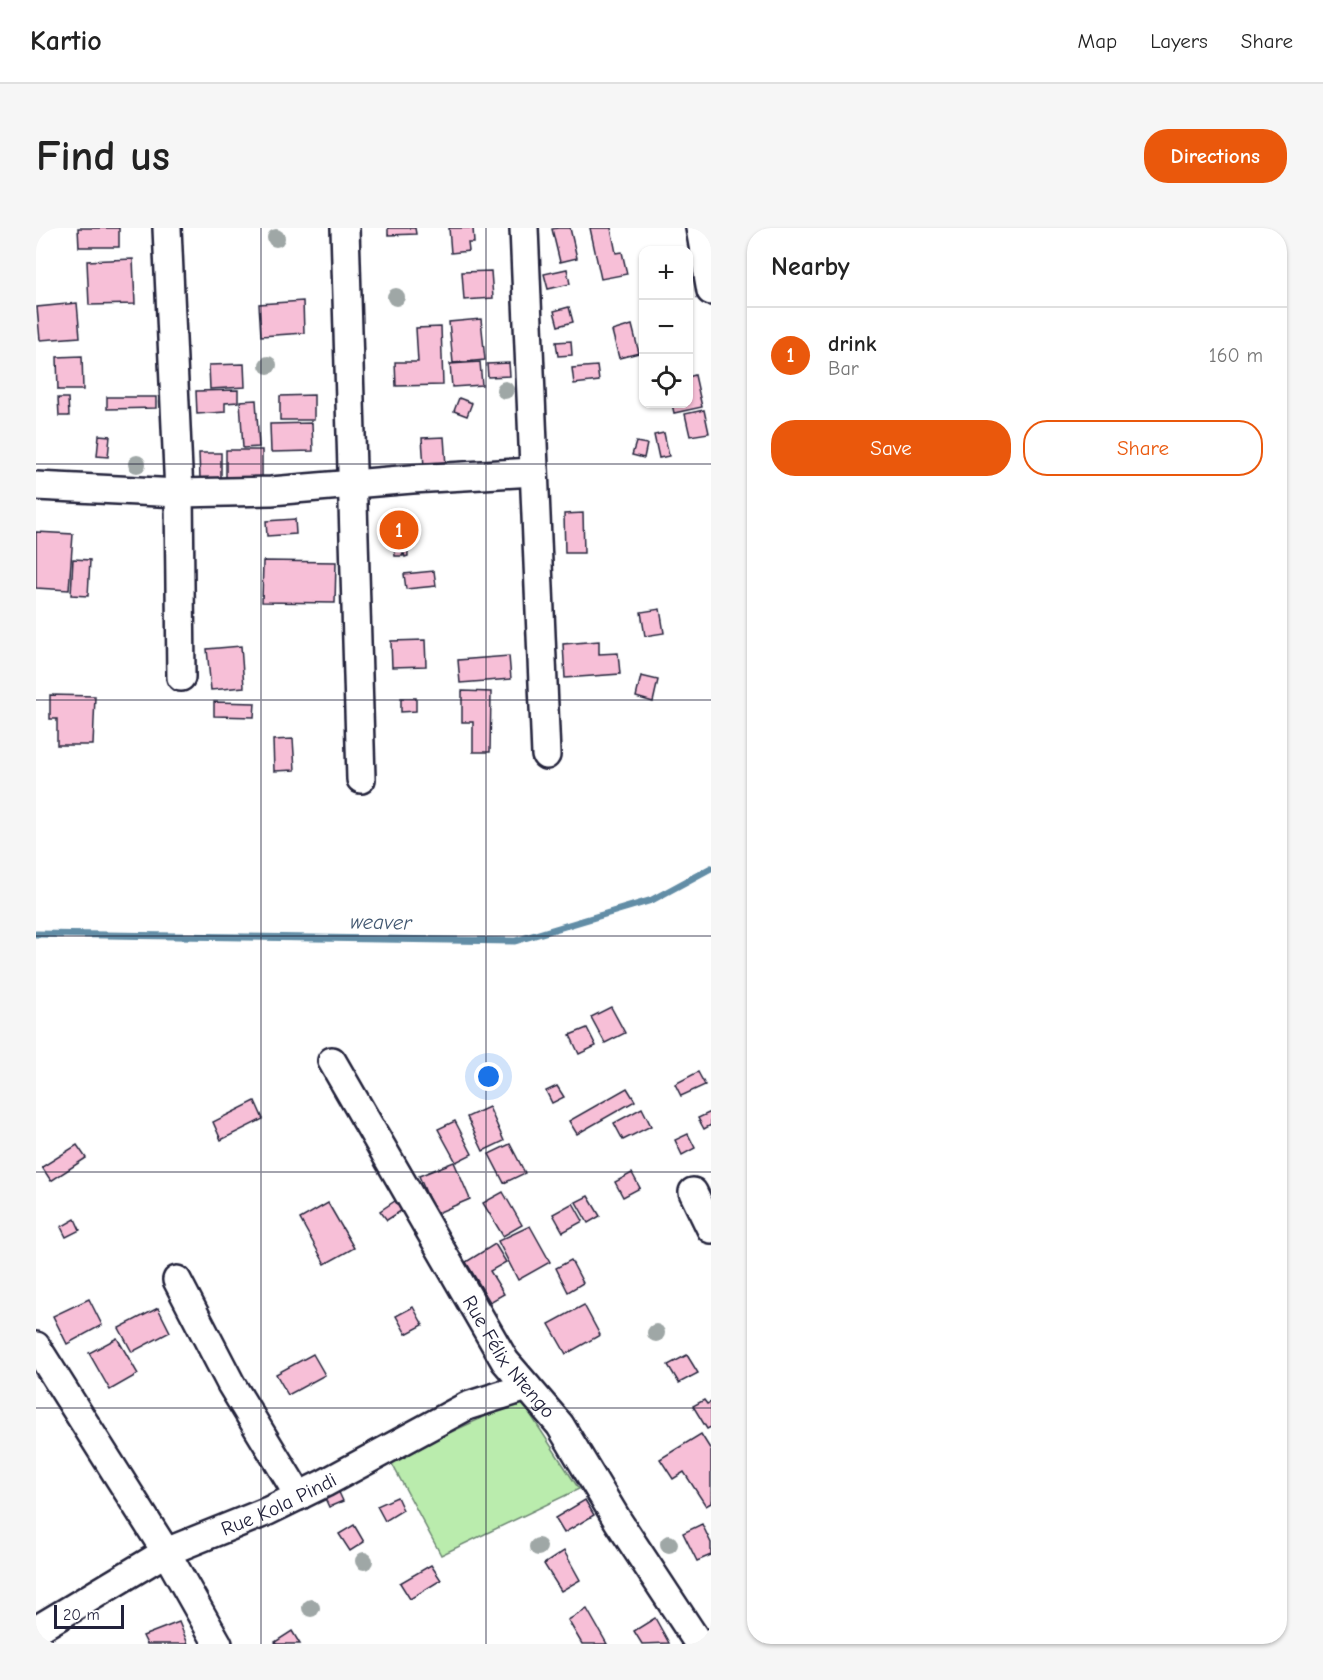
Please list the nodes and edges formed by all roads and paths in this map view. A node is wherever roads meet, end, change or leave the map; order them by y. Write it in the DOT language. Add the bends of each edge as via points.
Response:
graph roads {
  1 [pos="167,228"];
  2 [pos="345,228"];
  3 [pos="524,228"];
  4 [pos="700,228"];
  5 [pos="711,291"];
  6 [pos="534,472"];
  7 [pos="352,484"];
  8 [pos="36,486"];
  9 [pos="179,493"];
  10 [pos="181,677"];
  11 [pos="546,755"];
  12 [pos="361,779"];
  13 [pos="332,1061"];
  14 [pos="693,1192"];
  15 [pos="711,1229"];
  16 [pos="177,1280"];
  17 [pos="36,1346"];
  18 [pos="527,1387"];
  19 [pos="299,1496"];
  20 [pos="166,1552"];
  21 [pos="36,1630"];
  22 [pos="218,1644"];
  23 [pos="699,1644"];
  1 -- 9 [label="street"];
  2 -- 7 [label="street"];
  3 -- 6 [label="street"];
  4 -- 5 [label="street"];
  6 -- 7 [label="street"];
  6 -- 11 [label="street"];
  7 -- 9 [label="street"];
  7 -- 12 [label="street"];
  8 -- 9 [label="street"];
  9 -- 10 [label="street"];
  13 -- 18 [label="street, Rue Félix Ntengo" via="505,1361"];
  14 -- 15 [label="street"];
  16 -- 19 [label="street" via="231,1384"];
  17 -- 20 [label="street"];
  18 -- 19 [label="street, Rue Kola Pindi" via="467,1406"];
  18 -- 23 [label="street, Rue Félix Ntengo" via="560,1425"];
  19 -- 20 [label="street, Rue Kola Pindi"];
  20 -- 21 [label="street, Rue Kola Pindi"];
  20 -- 22 [label="street"];
}
